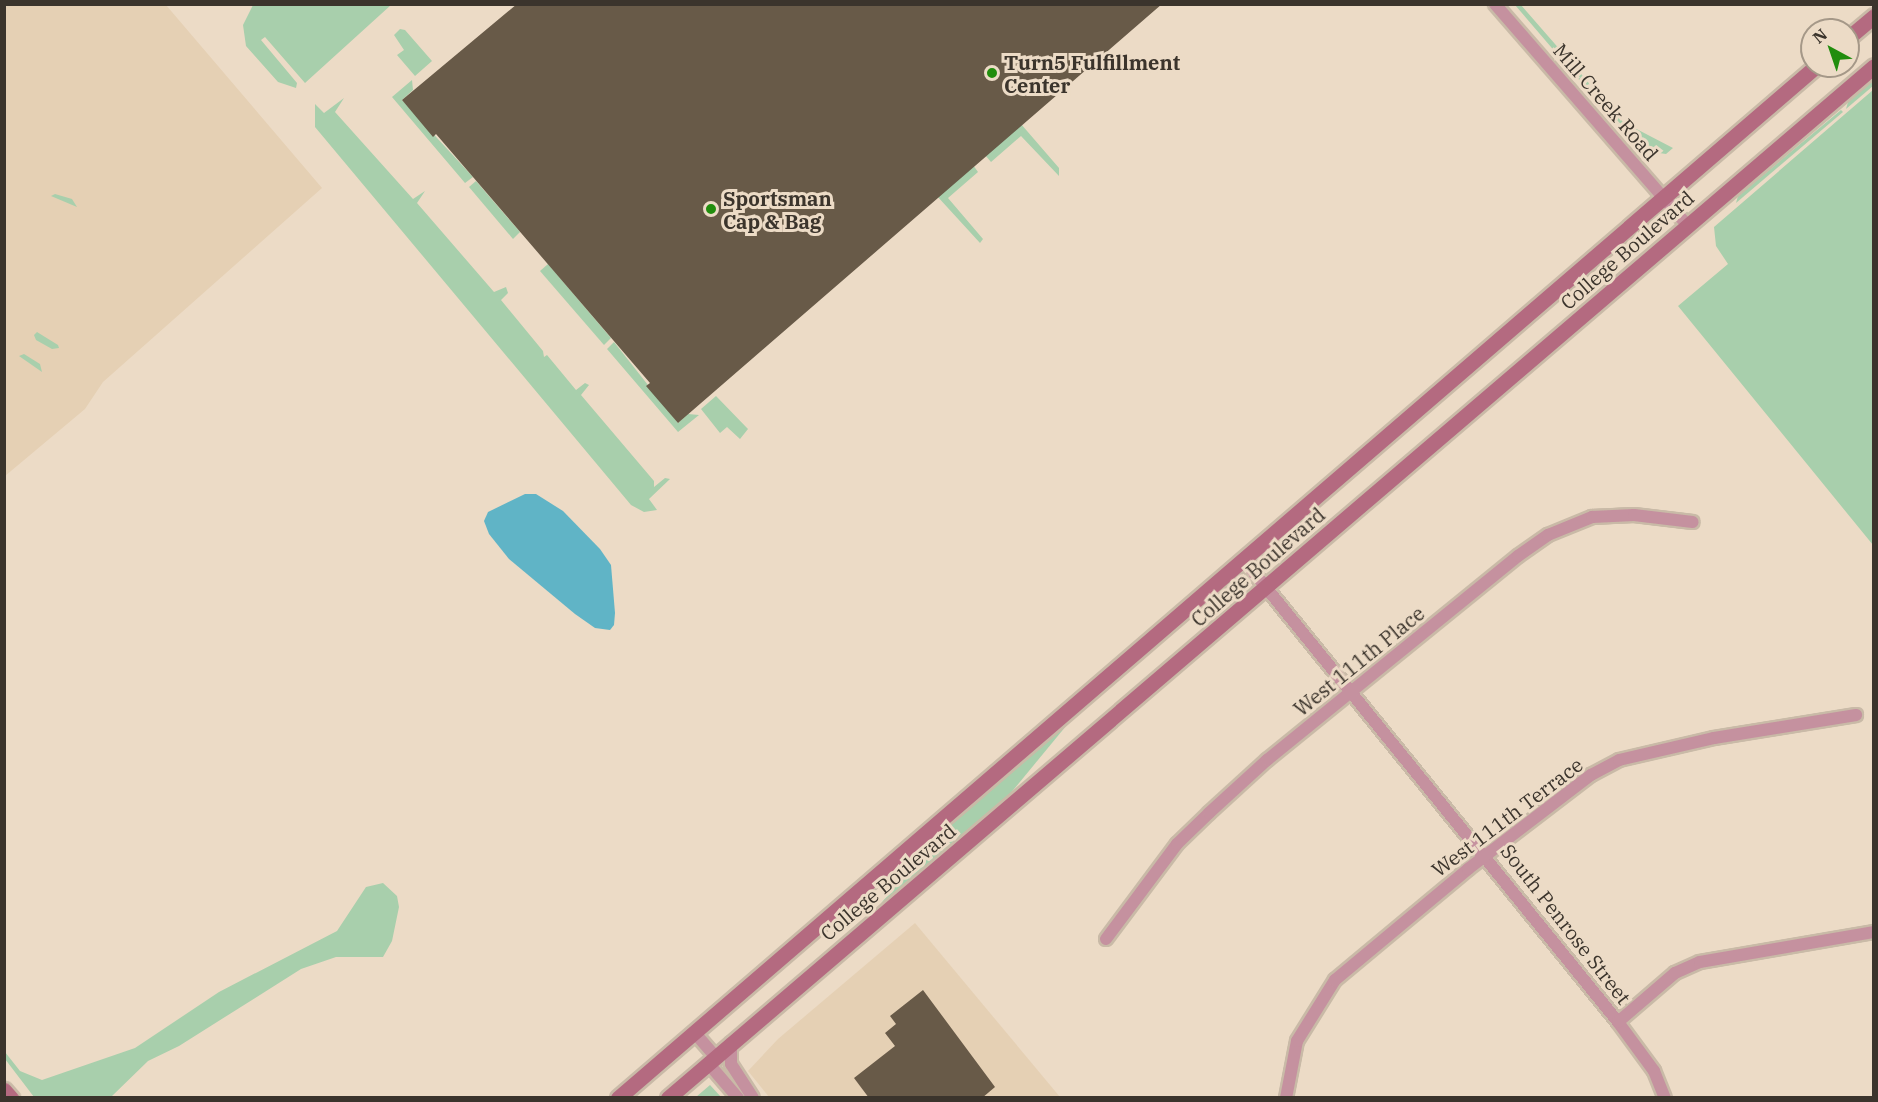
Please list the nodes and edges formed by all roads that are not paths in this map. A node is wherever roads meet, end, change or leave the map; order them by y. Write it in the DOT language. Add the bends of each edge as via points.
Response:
graph roads {
  1 [pos="1495,4"];
  2 [pos="1874,16"];
  3 [pos="1860,28"];
  4 [pos="1874,66"];
  5 [pos="1802,78"];
  6 [pos="1664,197"];
  7 [pos="1688,226"];
  8 [pos="1694,522"];
  9 [pos="1243,559"];
  10 [pos="1266,587"];
  11 [pos="1352,692"];
  12 [pos="1856,716"];
  13 [pos="1486,855"];
  14 [pos="1874,932"];
  15 [pos="1106,939"];
  16 [pos="1618,1022"];
  17 [pos="694,1032"];
  18 [pos="730,1043"];
  19 [pos="712,1060"];
  20 [pos="4,1090"];
  21 [pos="11,1098"];
  22 [pos="618,1098"];
  23 [pos="668,1098"];
  24 [pos="738,1098"];
  25 [pos="753,1098"];
  26 [pos="1286,1098"];
  27 [pos="1665,1098"];
  1 -- 6 [label="street, Mill Creek Road"];
  2 -- 3 [label="main road"];
  4 -- 7 [label="main road, College Boulevard"];
  5 -- 6 [label="main road, College Boulevard"];
  6 -- 7 [label="street, Mill Creek Road"];
  6 -- 9 [label="main road, College Boulevard"];
  7 -- 10 [label="main road, College Boulevard"];
  8 -- 11 [label="street, West 111th Place" via="1634,515 1576,521 1518,556"];
  9 -- 10 [label="street, South Penrose Street"];
  9 -- 17 [label="main road, College Boulevard"];
  10 -- 11 [label="street, South Penrose Street"];
  10 -- 18 [label="main road, College Boulevard"];
  11 -- 13 [label="street, South Penrose Street"];
  11 -- 15 [label="street, West 111th Place" via="1267,760 1177,844"];
  12 -- 13 [label="street, West 111th Terrace" via="1714,738 1619,760 1568,791"];
  13 -- 16 [label="street, South Penrose Street"];
  13 -- 26 [label="street, West 111th Terrace" via="1335,980 1297,1041"];
  14 -- 16 [label="street" via="1700,962 1675,973"];
  16 -- 27 [label="street, South Penrose Street" via="1654,1071"];
  17 -- 19 [label="street"];
  17 -- 22 [label="main road, College Boulevard"];
  18 -- 19 [label="main road, College Boulevard"];
  18 -- 25 [label="street" via="731,1064"];
  19 -- 23 [label="main road, College Boulevard"];
  19 -- 24 [label="street"];
  20 -- 21 [label="main road"];
}
